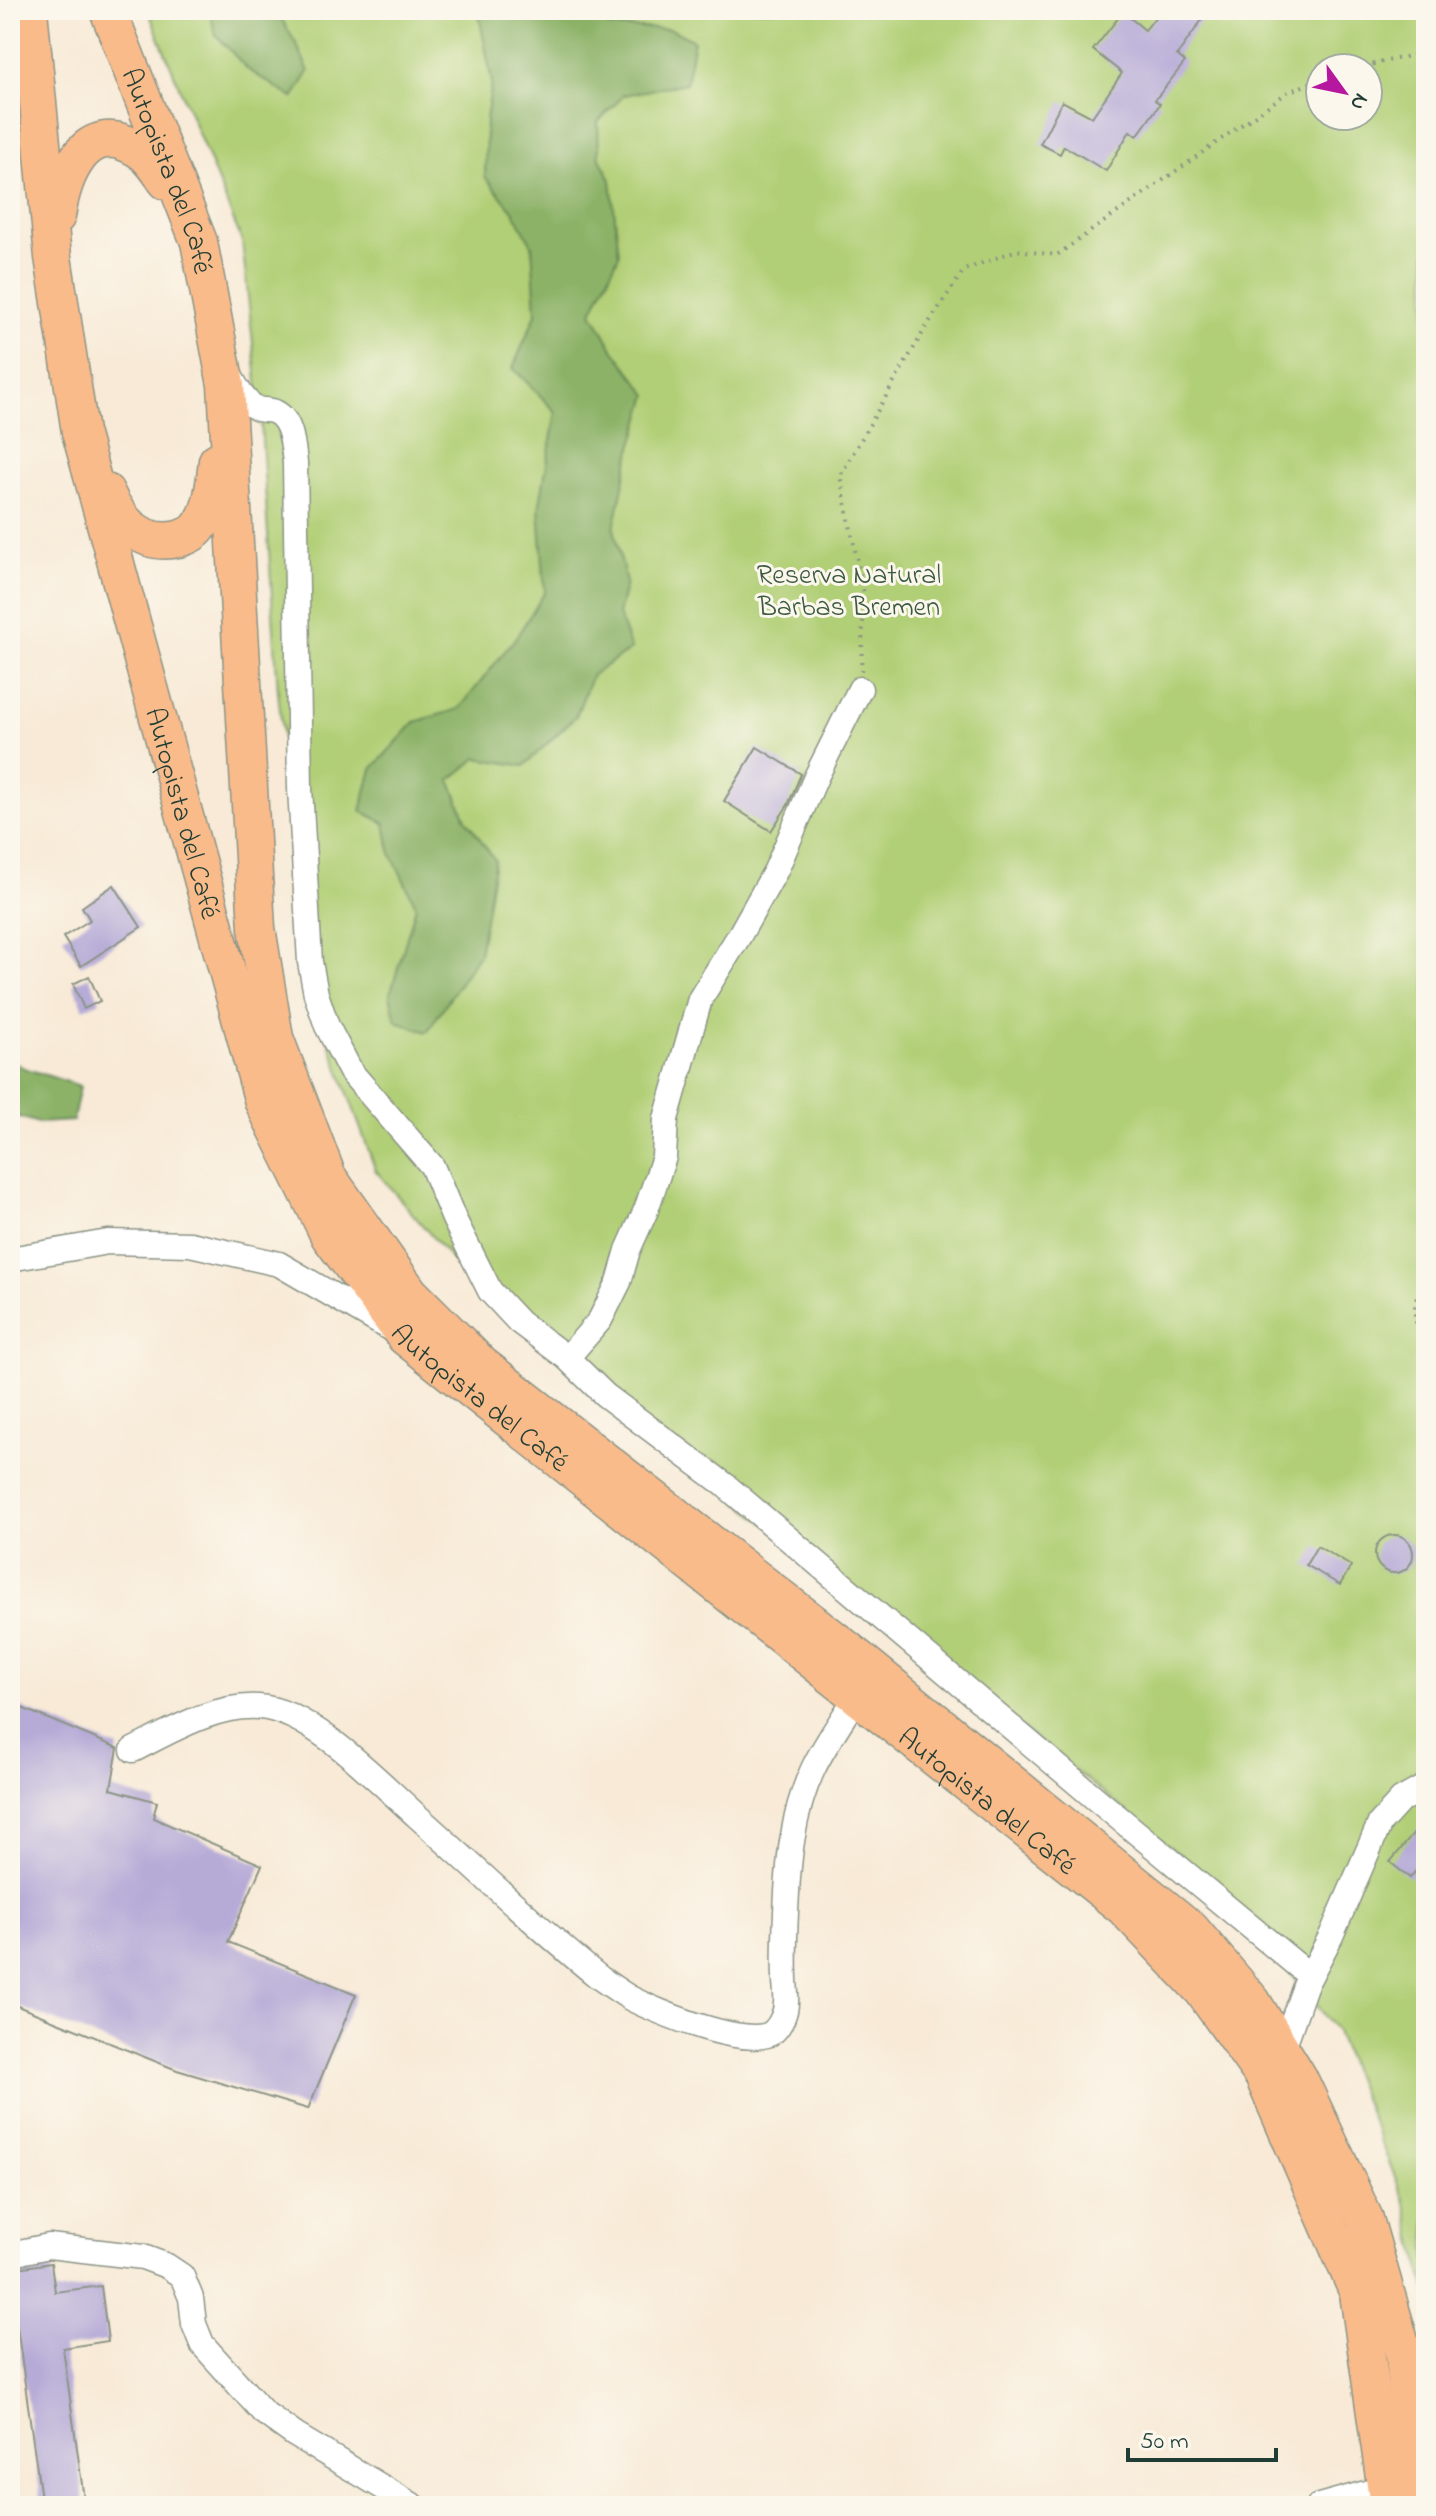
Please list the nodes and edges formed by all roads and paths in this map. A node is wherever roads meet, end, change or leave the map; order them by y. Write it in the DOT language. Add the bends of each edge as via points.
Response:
graph roads {
  1 [pos="29,10"];
  2 [pos="108,10"];
  3 [pos="1426,52"];
  4 [pos="1384,62"];
  5 [pos="1304,86"];
  6 [pos="199,242"];
  7 [pos="53,257"];
  8 [pos="224,373"];
  9 [pos="80,432"];
  10 [pos="860,689"];
  11 [pos="10,1259"];
  12 [pos="1426,1285"];
  13 [pos="405,1337"];
  14 [pos="567,1358"];
  15 [pos="1426,1394"];
  16 [pos="857,1696"];
  17 [pos="133,1750"];
  18 [pos="1426,1786"];
  19 [pos="1310,1976"];
  20 [pos="1282,2051"];
  21 [pos="10,2254"];
  22 [pos="1388,2497"];
  23 [pos="414,2506"];
  24 [pos="1319,2506"];
  25 [pos="1419,2506"];
  1 -- 7 [label="highway, Autopista del Café"];
  2 -- 6 [label="highway, Autopista del Café"];
  3 -- 4 [label="path"];
  5 -- 10 [label="path" via="1057,255 1017,250 964,270 840,476 864,594"];
  6 -- 7 [label="highway" via="151,159 137,148 112,141 88,147 70,168"];
  6 -- 8 [label="highway, Autopista del Café"];
  7 -- 9 [label="highway, Autopista del Café"];
  8 -- 9 [label="highway" via="211,502 201,525 185,537 149,538 123,522"];
  8 -- 14 [label="street" via="257,409 275,412 285,421 295,463 305,883 310,962 323,1015 351,1072 432,1166 490,1291 519,1322"];
  8 -- 20 [label="highway, Autopista del Café" via="257,928 275,1038 328,1177 410,1293 482,1365 847,1649 1191,1929 1252,2001"];
  9 -- 13 [label="highway, Autopista del Café" via="263,1102 329,1236"];
  10 -- 14 [label="street" via="776,870 700,999 666,1119 664,1157 646,1210 600,1320"];
  11 -- 13 [label="street" via="108,1242 190,1244 279,1264"];
  12 -- 15 [label="path" via="1415,1300 1415,1315"];
  13 -- 16 [label="highway, Autopista del Café"];
  14 -- 19 [label="street" via="605,1395 725,1485"];
  16 -- 17 [label="street" via="803,1794 786,1904 786,2005 774,2030 764,2037 701,2026 628,1997 356,1761 282,1712 260,1707 214,1714"];
  16 -- 22 [label="highway, Autopista del Café" via="1124,1908 1202,1990 1263,2076 1358,2293"];
  18 -- 19 [label="street" via="1401,1800 1380,1823"];
  19 -- 20 [label="street"];
  20 -- 25 [label="highway, Autopista del Café" via="1365,2219 1404,2355"];
  21 -- 23 [label="street" via="49,2246 143,2257 167,2266 182,2276 202,2344 263,2412"];
  22 -- 24 [label="street"];
}
